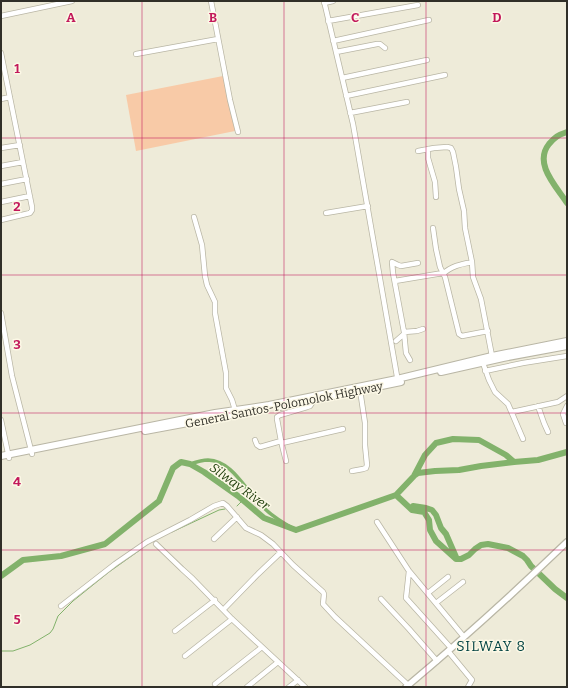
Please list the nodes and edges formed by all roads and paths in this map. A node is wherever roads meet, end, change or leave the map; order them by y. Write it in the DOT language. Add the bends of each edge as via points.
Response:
graph roads {
  1 [pos="72,1"];
  2 [pos="211,1"];
  3 [pos="333,1"];
  4 [pos="324,2"];
  5 [pos="418,5"];
  6 [pos="1,16"];
  7 [pos="429,20"];
  8 [pos="328,21"];
  9 [pos="218,39"];
  10 [pos="333,41"];
  11 [pos="385,48"];
  12 [pos="336,52"];
  13 [pos="1,54"];
  14 [pos="136,54"];
  15 [pos="427,60"];
  16 [pos="2,62"];
  17 [pos="445,76"];
  18 [pos="342,78"];
  19 [pos="4,80"];
  20 [pos="346,96"];
  21 [pos="10,98"];
  22 [pos="1,99"];
  23 [pos="407,102"];
  24 [pos="350,113"];
  25 [pos="238,132"];
  26 [pos="20,144"];
  27 [pos="1,148"];
  28 [pos="428,149"];
  29 [pos="418,151"];
  30 [pos="23,162"];
  31 [pos="1,166"];
  32 [pos="27,179"];
  33 [pos="1,184"];
  34 [pos="30,196"];
  35 [pos="436,197"];
  36 [pos="1,202"];
  37 [pos="368,206"];
  38 [pos="326,213"];
  39 [pos="194,217"];
  40 [pos="1,220"];
  41 [pos="433,228"];
  42 [pos="472,262"];
  43 [pos="418,263"];
  44 [pos="443,273"];
  45 [pos="395,281"];
  46 [pos="1,313"];
  47 [pos="423,329"];
  48 [pos="488,331"];
  49 [pos="404,333"];
  50 [pos="396,341"];
  51 [pos="567,341"];
  52 [pos="567,346"];
  53 [pos="492,356"];
  54 [pos="567,356"];
  55 [pos="410,360"];
  56 [pos="483,363"];
  57 [pos="485,371"];
  58 [pos="398,381"];
  59 [pos="360,390"];
  60 [pos="567,396"];
  61 [pos="314,400"];
  62 [pos="538,406"];
  63 [pos="567,406"];
  64 [pos="235,410"];
  65 [pos="512,412"];
  66 [pos="1,420"];
  67 [pos="566,423"];
  68 [pos="343,429"];
  69 [pos="548,432"];
  70 [pos="524,439"];
  71 [pos="255,440"];
  72 [pos="281,442"];
  73 [pos="31,452"];
  74 [pos="1,456"];
  75 [pos="8,456"];
  76 [pos="1,460"];
  77 [pos="286,461"];
  78 [pos="352,471"];
  79 [pos="237,517"];
  80 [pos="376,522"];
  81 [pos="214,539"];
  82 [pos="567,542"];
  83 [pos="156,544"];
  84 [pos="280,553"];
  85 [pos="409,571"];
  86 [pos="448,577"];
  87 [pos="462,582"];
  88 [pos="428,594"];
  89 [pos="381,599"];
  90 [pos="215,600"];
  91 [pos="436,603"];
  92 [pos="61,606"];
  93 [pos="224,609"];
  94 [pos="232,618"];
  95 [pos="175,631"];
  96 [pos="464,637"];
  97 [pos="262,647"];
  98 [pos="450,649"];
  99 [pos="185,656"];
  100 [pos="437,661"];
  101 [pos="278,662"];
  102 [pos="298,680"];
  103 [pos="215,684"];
  104 [pos="407,686"];
  105 [pos="247,687"];
  106 [pos="289,687"];
  107 [pos="305,687"];
  108 [pos="469,687"];
  1 -- 6 [label="street"];
  2 -- 9 [label="street"];
  3 -- 4 [label="street"];
  4 -- 8 [label="street"];
  5 -- 8 [label="street"];
  7 -- 10 [label="street"];
  8 -- 10 [label="street"];
  9 -- 14 [label="street"];
  9 -- 25 [label="street"];
  10 -- 12 [label="street"];
  11 -- 12 [label="street" via="377,44"];
  12 -- 18 [label="street"];
  13 -- 16 [label="street"];
  15 -- 18 [label="street"];
  16 -- 19 [label="street"];
  17 -- 20 [label="street"];
  18 -- 20 [label="street"];
  19 -- 21 [label="street"];
  20 -- 24 [label="street"];
  21 -- 22 [label="street"];
  21 -- 26 [label="street"];
  23 -- 24 [label="street"];
  24 -- 37 [label="street"];
  26 -- 27 [label="street"];
  26 -- 30 [label="street"];
  28 -- 29 [label="street"];
  28 -- 35 [label="street"];
  28 -- 42 [label="street" via="447,147 453,152"];
  30 -- 31 [label="street"];
  30 -- 32 [label="street"];
  32 -- 33 [label="street"];
  32 -- 34 [label="street"];
  34 -- 36 [label="street"];
  34 -- 40 [label="street" via="30,214"];
  37 -- 38 [label="street"];
  37 -- 58 [label="street"];
  39 -- 64 [label="street" via="202,245 207,285 215,302 226,388"];
  41 -- 44 [label="street" via="437,256"];
  42 -- 44 [label="street" via="460,264"];
  42 -- 48 [label="street" via="473,277"];
  43 -- 45 [label="street" via="398,266 392,261"];
  44 -- 45 [label="street"];
  44 -- 48 [label="street" via="459,334 462,336"];
  45 -- 49 [label="street"];
  46 -- 73 [label="street" via="12,376"];
  47 -- 49 [label="street"];
  48 -- 53 [label="street"];
  49 -- 50 [label="street"];
  49 -- 55 [label="street" via="406,353"];
  51 -- 53 [label="highway"];
  52 -- 56 [label="highway, General Santos-Polomolok Highway"];
  53 -- 58 [label="highway"];
  54 -- 57 [label="street"];
  56 -- 57 [label="street"];
  56 -- 58 [label="highway, General Santos-Polomolok Highway"];
  57 -- 65 [label="street" via="495,392 508,404"];
  58 -- 59 [label="highway, General Santos-Polomolok Highway"];
  58 -- 64 [label="highway"];
  59 -- 61 [label="highway, General Santos-Polomolok Highway"];
  59 -- 78 [label="street" via="367,465 363,469"];
  60 -- 62 [label="street" via="558,402"];
  61 -- 72 [label="street" via="310,406 277,417"];
  61 -- 73 [label="highway, General Santos-Polomolok Highway"];
  62 -- 65 [label="street"];
  62 -- 69 [label="street"];
  63 -- 67 [label="street" via="563,414"];
  64 -- 73 [label="highway"];
  65 -- 70 [label="street"];
  66 -- 75 [label="street"];
  68 -- 72 [label="street"];
  71 -- 72 [label="street" via="260,447"];
  72 -- 77 [label="street"];
  73 -- 75 [label="highway"];
  74 -- 75 [label="highway"];
  75 -- 76 [label="highway"];
  79 -- 81 [label="street"];
  79 -- 84 [label="street" via="246,528 265,538"];
  79 -- 92 [label="street" via="221,503 147,542"];
  80 -- 85 [label="street"];
  82 -- 96 [label="main road"];
  83 -- 90 [label="street"];
  84 -- 93 [label="street"];
  84 -- 104 [label="street" via="323,592 322,603 335,617"];
  85 -- 88 [label="street"];
  85 -- 98 [label="street" via="406,598"];
  86 -- 88 [label="street"];
  87 -- 91 [label="street"];
  88 -- 91 [label="street"];
  89 -- 100 [label="street"];
  90 -- 93 [label="street"];
  90 -- 95 [label="street"];
  91 -- 96 [label="street"];
  93 -- 94 [label="street"];
  94 -- 97 [label="street"];
  94 -- 99 [label="street"];
  96 -- 98 [label="main road"];
  97 -- 101 [label="street"];
  97 -- 103 [label="street"];
  98 -- 100 [label="main road"];
  98 -- 108 [label="street" via="472,680"];
  100 -- 104 [label="main road"];
  101 -- 102 [label="street"];
  101 -- 105 [label="street"];
  102 -- 106 [label="street"];
  102 -- 107 [label="street"];
}
